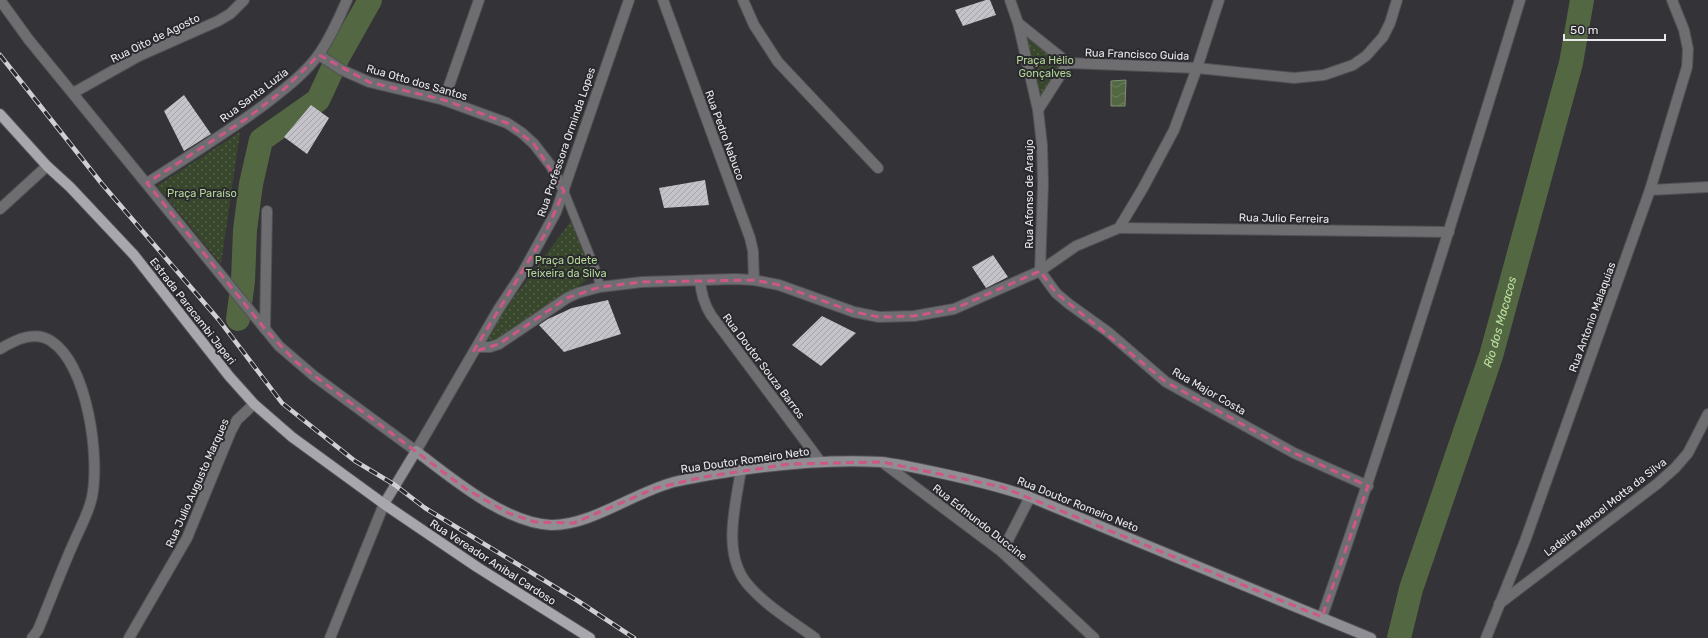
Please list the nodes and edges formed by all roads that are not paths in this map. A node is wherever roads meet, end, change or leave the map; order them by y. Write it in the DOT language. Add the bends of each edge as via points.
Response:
graph roads {
  1 [pos="0,0"];
  2 [pos="244,0"];
  3 [pos="347,0"];
  4 [pos="479,0"];
  5 [pos="628,0"];
  6 [pos="663,0"];
  7 [pos="743,0"];
  8 [pos="1010,0"];
  9 [pos="1219,0"];
  10 [pos="1397,0"];
  11 [pos="1520,0"];
  12 [pos="1672,0"];
  13 [pos="1018,23"];
  14 [pos="323,57"];
  15 [pos="1068,63"];
  16 [pos="1197,68"];
  17 [pos="73,93"];
  18 [pos="444,100"];
  19 [pos="1038,110"];
  20 [pos="0,114"];
  21 [pos="47,166"];
  22 [pos="878,168"];
  23 [pos="147,183"];
  24 [pos="1708,187"];
  25 [pos="1650,190"];
  26 [pos="564,191"];
  27 [pos="0,209"];
  28 [pos="267,211"];
  29 [pos="1119,228"];
  30 [pos="1449,232"];
  31 [pos="1040,271"];
  32 [pos="700,280"];
  33 [pos="754,280"];
  34 [pos="600,287"];
  35 [pos="265,329"];
  36 [pos="476,347"];
  37 [pos="0,349"];
  38 [pos="254,404"];
  39 [pos="1708,414"];
  40 [pos="416,451"];
  41 [pos="820,461"];
  42 [pos="882,462"];
  43 [pos="741,470"];
  44 [pos="1368,486"];
  45 [pos="1030,497"];
  46 [pos="384,504"];
  47 [pos="1002,552"];
  48 [pos="1499,604"];
  49 [pos="1322,617"];
  50 [pos="32,638"];
  51 [pos="129,638"];
  52 [pos="330,638"];
  53 [pos="590,638"];
  54 [pos="815,638"];
  55 [pos="1094,638"];
  56 [pos="1371,638"];
  57 [pos="1486,638"];
  1 -- 17 [label="street"];
  2 -- 17 [label="street, Rua Oito de Agosto" via="230,14 139,56"];
  3 -- 14 [label="street, Rua Santa Luzia"];
  4 -- 18 [label="street"];
  5 -- 26 [label="street, Rua Professora Orminda Lopes"];
  6 -- 33 [label="street, Rua Pedro Nabuco" via="750,238"];
  7 -- 22 [label="street" via="754,25 778,62"];
  8 -- 13 [label="street, Rua Afonso de Araujo"];
  9 -- 16 [label="street"];
  10 -- 16 [label="street, Rua Francisco Guida" via="1383,38 1366,56 1353,65 1324,75 1294,78"];
  11 -- 30 [label="street"];
  12 -- 25 [label="street, Rua Antonio Malaquias" via="1684,30 1688,49 1686,67"];
  13 -- 15 [label="street"];
  13 -- 19 [label="street, Rua Afonso de Araujo"];
  14 -- 18 [label="street, Rua Otto dos Santos" via="342,70 369,82"];
  14 -- 23 [label="street, Rua Santa Luzia" via="246,119"];
  15 -- 16 [label="street, Rua Francisco Guida"];
  15 -- 19 [label="street"];
  16 -- 29 [label="street" via="1174,130"];
  17 -- 23 [label="street"];
  18 -- 26 [label="street, Rua Otto dos Santos" via="507,123 522,133 544,155"];
  19 -- 31 [label="street, Rua Afonso de Araujo" via="1043,184"];
  20 -- 21 [label="main road, Estrada Paracambi Japeri"];
  21 -- 27 [label="street"];
  21 -- 38 [label="main road, Estrada Paracambi Japeri" via="134,255"];
  23 -- 35 [label="street"];
  24 -- 25 [label="street"];
  25 -- 48 [label="street, Rua Antonio Malaquias" via="1525,541"];
  26 -- 34 [label="lane, Rua Otto dos Santos" via="597,273"];
  26 -- 36 [label="street, Rua Professora Orminda Lopes" via="545,234"];
  28 -- 35 [label="street"];
  29 -- 30 [label="street, Rua Julio Ferreira"];
  29 -- 31 [label="street" via="1076,246"];
  30 -- 44 [label="street"];
  31 -- 33 [label="street" via="954,309 914,316 879,317 854,312"];
  31 -- 44 [label="street, Rua Major Costa" via="1060,296 1108,332 1166,382 1294,453"];
  32 -- 33 [label="street"];
  32 -- 34 [label="street" via="642,282"];
  32 -- 41 [label="street, Rua Doutor Souza Barros" via="704,304 711,315"];
  34 -- 36 [label="street" via="567,298 499,344"];
  35 -- 40 [label="street" via="296,362"];
  36 -- 40 [label="street, Rua Professora Orminda Lopes"];
  37 -- 50 [label="street" via="27,337 51,340 61,350 71,364 84,392 96,462 92,498 38,630"];
  38 -- 46 [label="main road, Estrada Paracambi Japeri" via="292,437"];
  38 -- 51 [label="street, Rua Julio Augusto Marques" via="237,420 231,431 187,538"];
  39 -- 48 [label="street, Ladeira Manoel Motta da Silva" via="1688,452 1675,468"];
  40 -- 43 [label="street, Rua Doutor Romeiro Neto" via="466,489 508,513 551,525 574,523 674,482"];
  40 -- 46 [label="street"];
  41 -- 42 [label="street, Rua Doutor Romeiro Neto"];
  41 -- 43 [label="street, Rua Doutor Romeiro Neto"];
  42 -- 45 [label="street, Rua Doutor Romeiro Neto" via="971,479"];
  42 -- 47 [label="street, Rua Edmundo Duccine"];
  43 -- 54 [label="street" via="732,539 734,556 741,573 762,599"];
  44 -- 49 [label="street"];
  45 -- 47 [label="street"];
  45 -- 49 [label="street, Rua Doutor Romeiro Neto"];
  46 -- 52 [label="street"];
  46 -- 53 [label="main road, Rua Vereador Anibal Cardoso" via="477,567"];
  47 -- 55 [label="street, Rua Edmundo Duccine"];
  48 -- 57 [label="street, Rua Antonio Malaquias"];
  49 -- 56 [label="street, Rua Doutor Romeiro Neto"];
}
